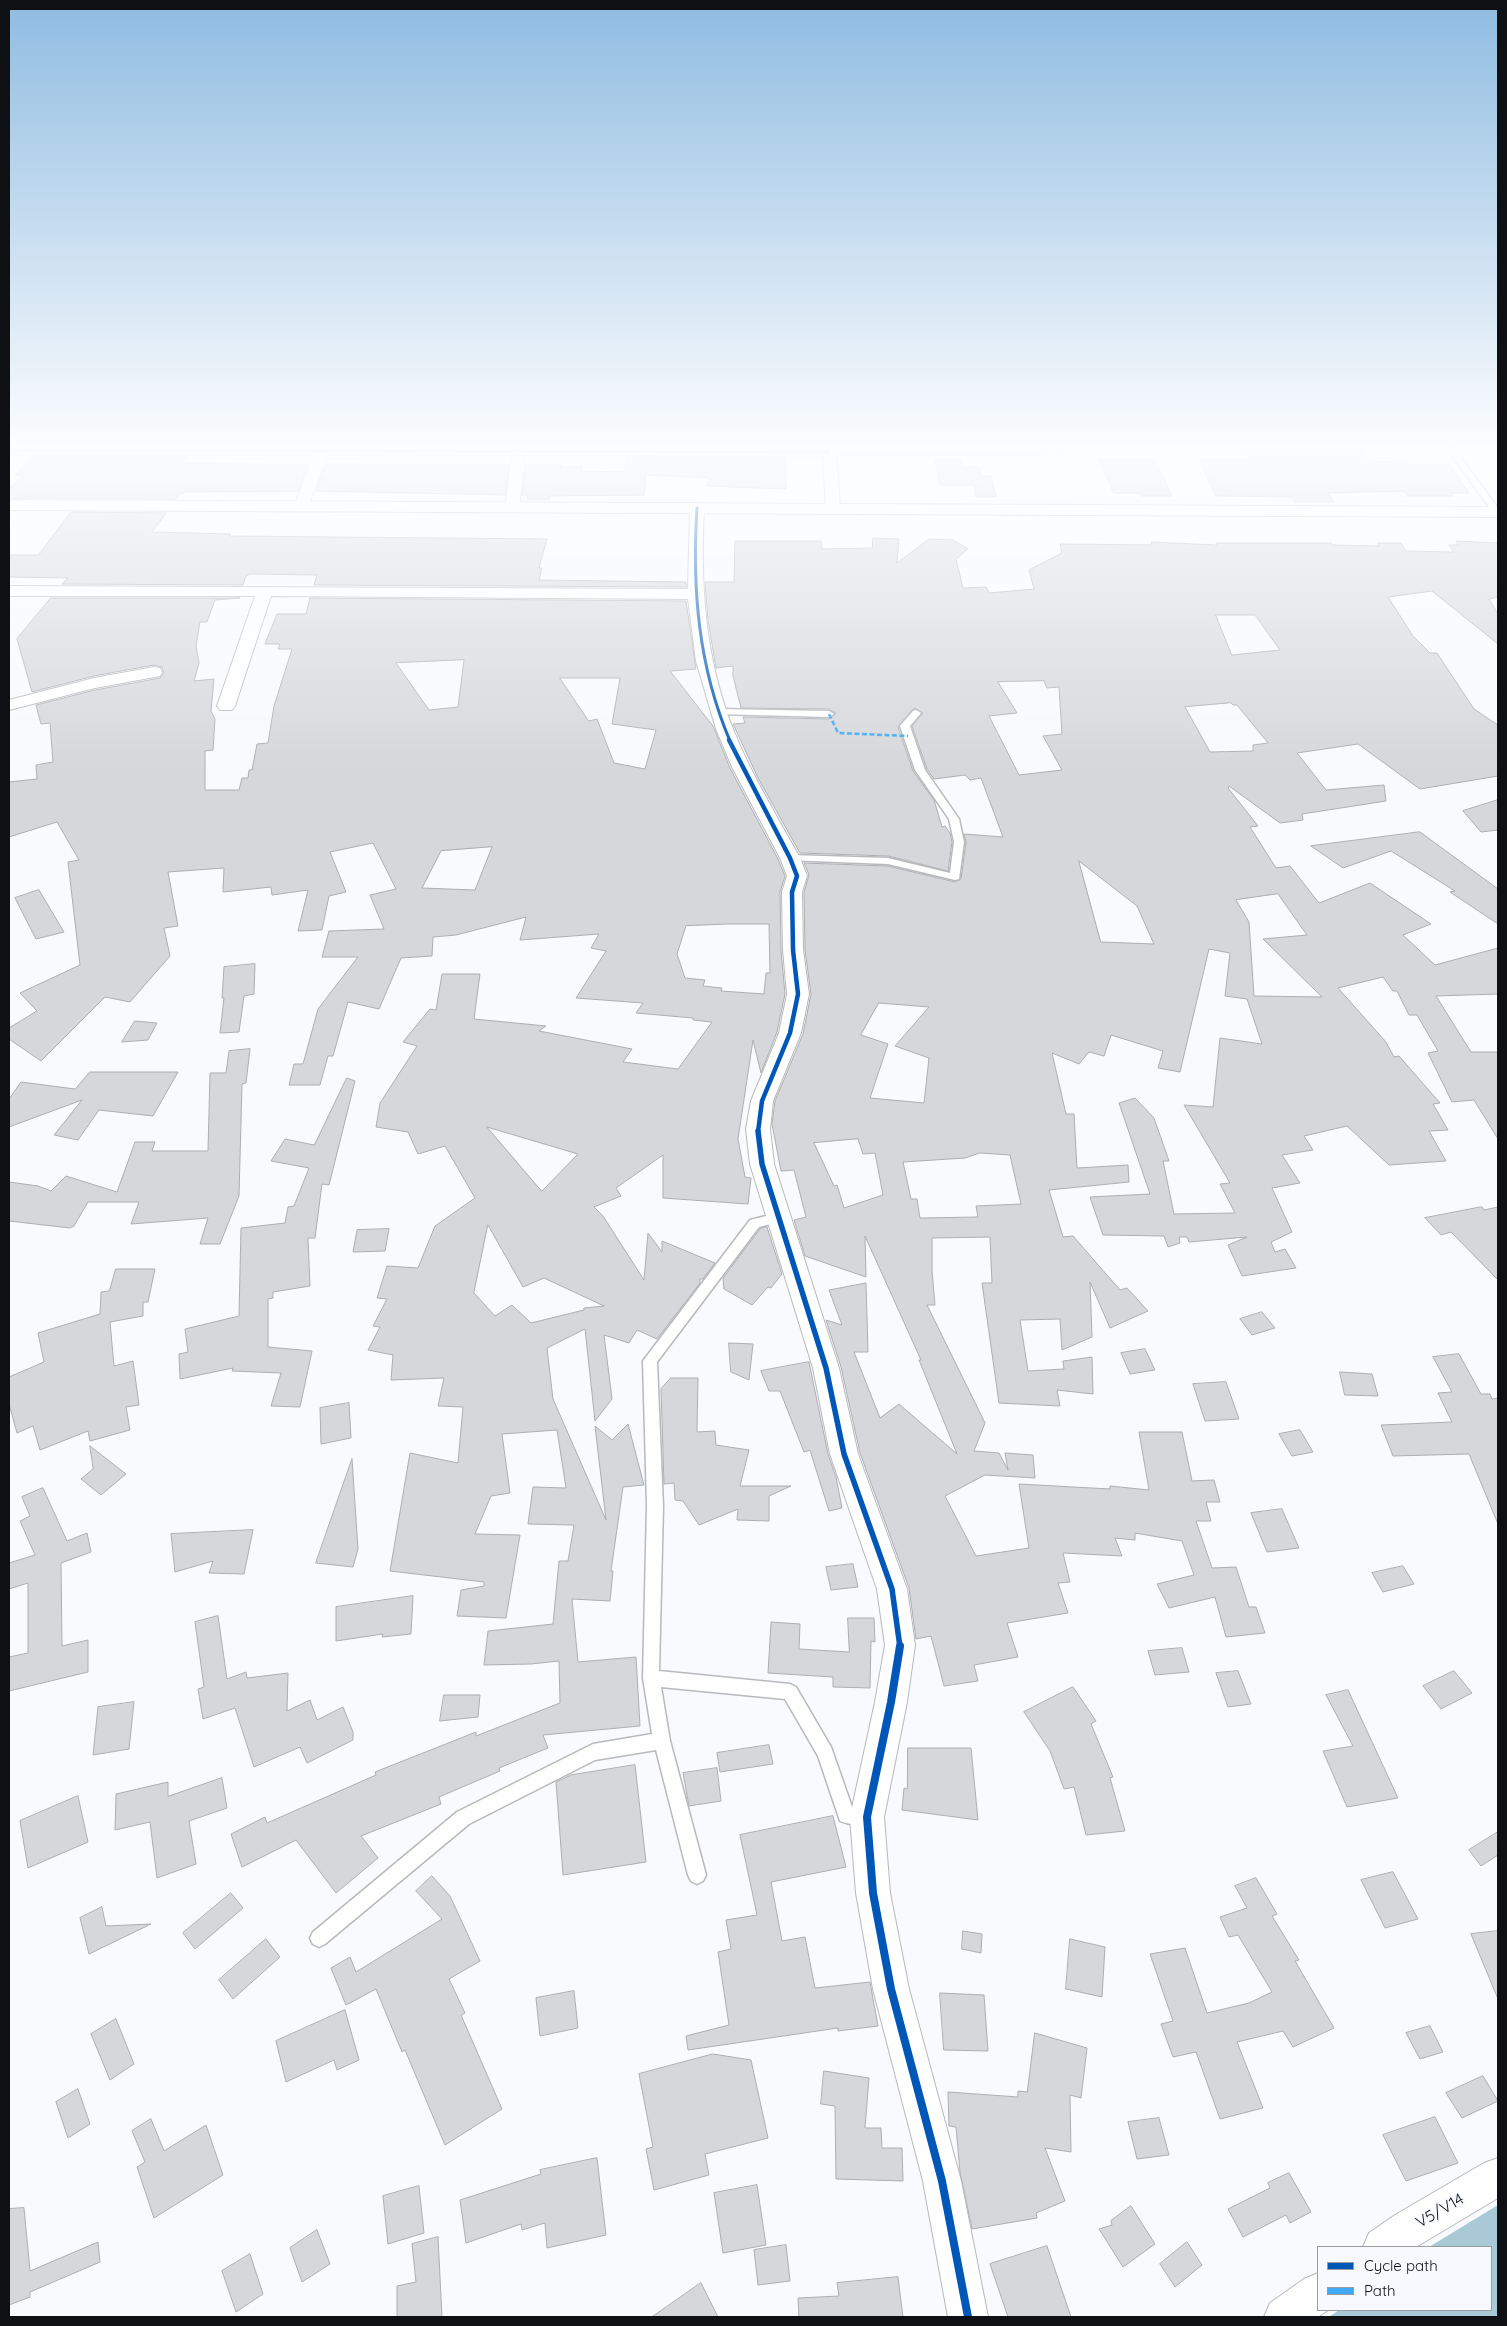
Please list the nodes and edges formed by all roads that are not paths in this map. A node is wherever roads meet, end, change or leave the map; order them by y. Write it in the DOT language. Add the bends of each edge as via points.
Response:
graph roads {
  1 [pos="696,553"];
  2 [pos="265,591"];
  3 [pos="9,592"];
  4 [pos="695,594"];
  5 [pos="154,672"];
  6 [pos="9,705"];
  7 [pos="226,706"];
  8 [pos="718,712"];
  9 [pos="916,713"];
  10 [pos="829,714"];
  11 [pos="790,858"];
  12 [pos="778,1218"];
  13 [pos="651,1678"];
  14 [pos="662,1741"];
  15 [pos="867,1817"];
  16 [pos="696,1875"];
  17 [pos="319,1938"];
  18 [pos="1498,2177"];
  19 [pos="1384,2246"];
  20 [pos="1317,2294"];
  21 [pos="968,2317"];
  22 [pos="1284,2317"];
  1 -- 4 [label="street"];
  2 -- 3 [label="street"];
  2 -- 4 [label="street"];
  2 -- 7 [label="street"];
  4 -- 8 [label="street" via="699,632"];
  5 -- 6 [label="street" via="94,683"];
  8 -- 10 [label="lane"];
  8 -- 11 [label="street"];
  9 -- 11 [label="lane" via="905,726 920,770 954,819 959,842 955,877 888,861"];
  11 -- 12 [label="street" via="797,876 792,892 798,994 790,1032 762,1102 758,1129 762,1164"];
  12 -- 13 [label="lane" via="755,1223 650,1361 655,1506"];
  12 -- 15 [label="street" via="826,1368 844,1454 892,1590 899,1635 891,1702"];
  13 -- 14 [label="lane"];
  13 -- 15 [label="lane" via="790,1692 825,1754 846,1815"];
  14 -- 16 [label="lane"];
  14 -- 17 [label="lane" via="593,1752 463,1818"];
  15 -- 21 [label="street" via="873,1893 891,1989 942,2180"];
  18 -- 19 [label="street, V5/V14"];
  20 -- 22 [label="street"];
}
